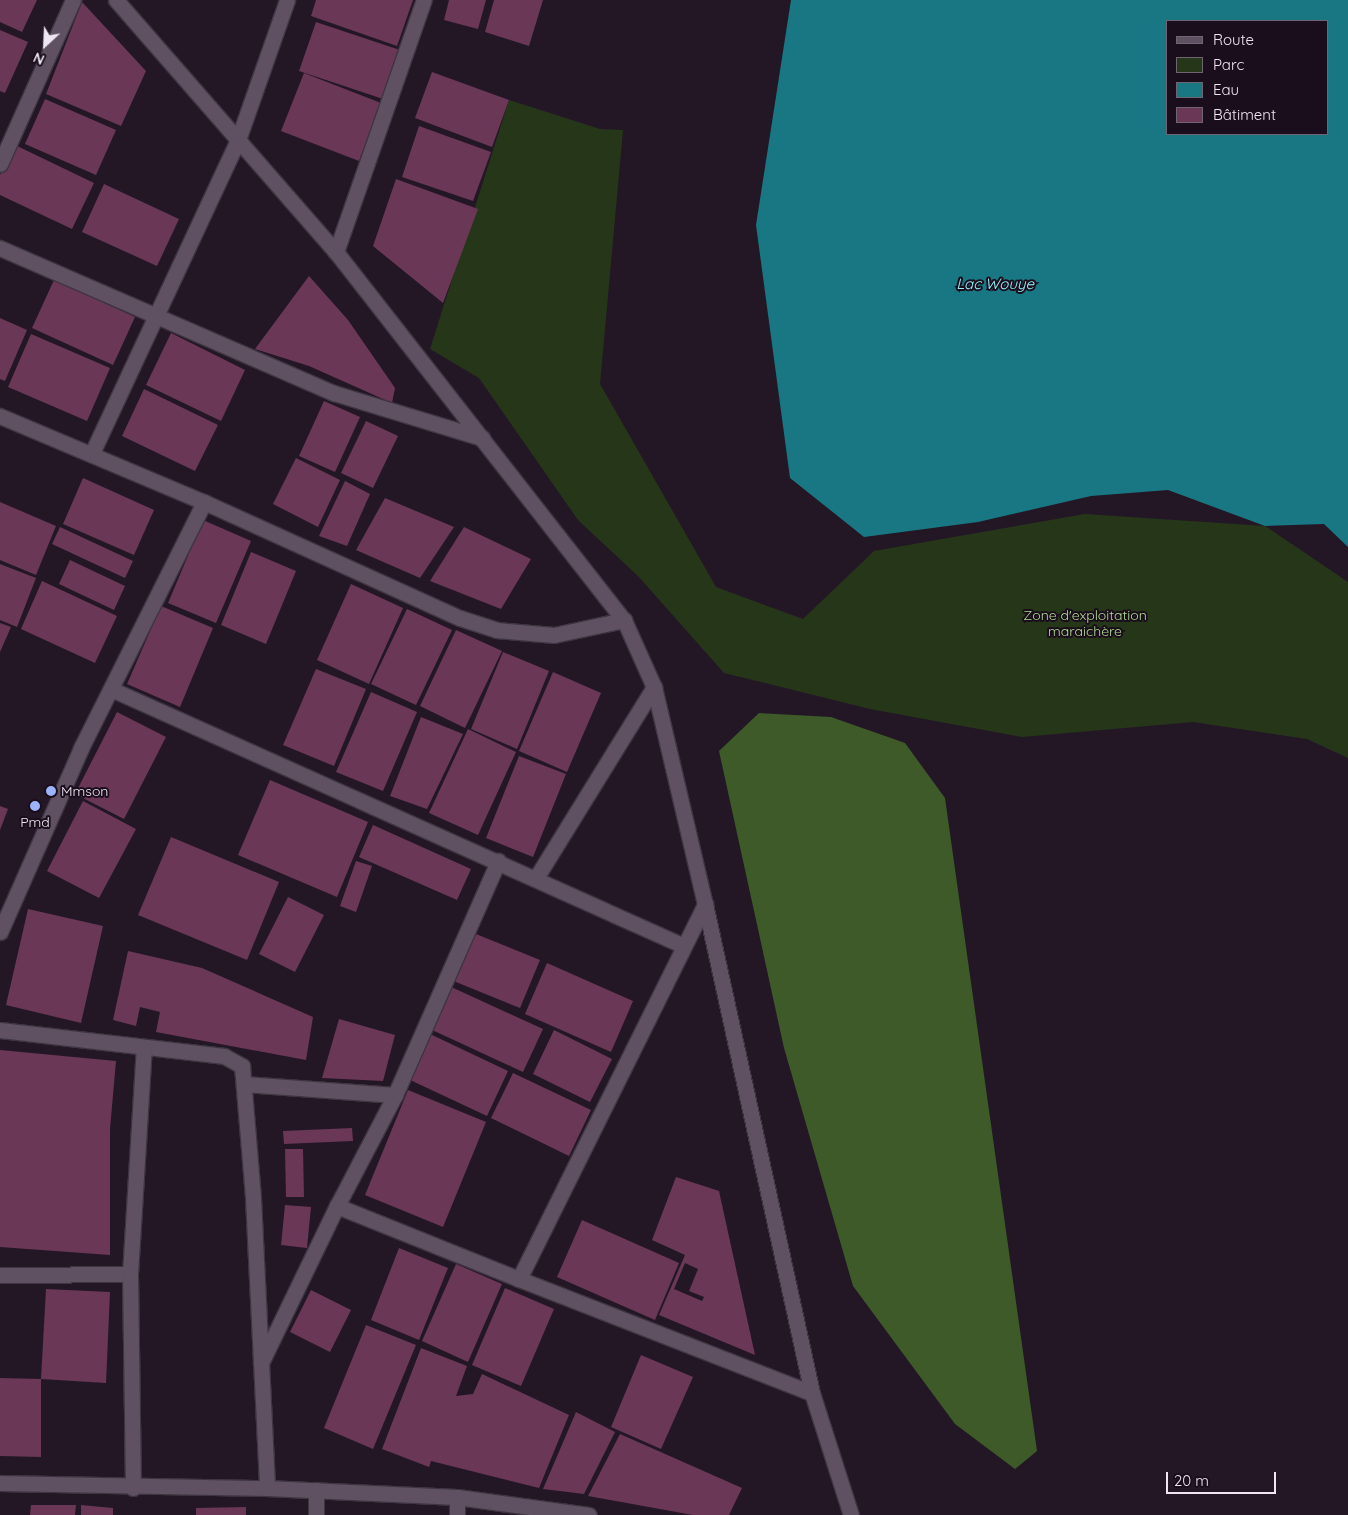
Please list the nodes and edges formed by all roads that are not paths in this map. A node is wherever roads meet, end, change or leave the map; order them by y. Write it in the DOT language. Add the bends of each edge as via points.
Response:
graph roads {
  1 [pos="73,0"];
  2 [pos="116,0"];
  3 [pos="287,0"];
  4 [pos="424,0"];
  5 [pos="238,140"];
  6 [pos="0,164"];
  7 [pos="0,248"];
  8 [pos="336,252"];
  9 [pos="157,315"];
  10 [pos="0,416"];
  11 [pos="482,438"];
  12 [pos="92,454"];
  13 [pos="204,502"];
  14 [pos="624,620"];
  15 [pos="654,686"];
  16 [pos="111,689"];
  17 [pos="498,860"];
  18 [pos="536,878"];
  19 [pos="705,904"];
  20 [pos="0,932"];
  21 [pos="684,946"];
  22 [pos="0,1030"];
  23 [pos="144,1048"];
  24 [pos="245,1084"];
  25 [pos="395,1095"];
  26 [pos="337,1206"];
  27 [pos="0,1274"];
  28 [pos="130,1274"];
  29 [pos="519,1279"];
  30 [pos="261,1365"];
  31 [pos="812,1393"];
  32 [pos="0,1483"];
  33 [pos="133,1488"];
  34 [pos="267,1488"];
  35 [pos="316,1490"];
  36 [pos="457,1496"];
  37 [pos="316,1515"];
  38 [pos="457,1515"];
  39 [pos="589,1515"];
  40 [pos="851,1515"];
  1 -- 6 [label="street"];
  2 -- 5 [label="street"];
  3 -- 5 [label="street"];
  4 -- 8 [label="street"];
  5 -- 8 [label="street"];
  5 -- 9 [label="street"];
  7 -- 9 [label="street"];
  8 -- 11 [label="street"];
  9 -- 11 [label="street" via="334,393"];
  9 -- 12 [label="street"];
  10 -- 12 [label="street"];
  11 -- 14 [label="street"];
  12 -- 13 [label="street"];
  13 -- 14 [label="street" via="460,618 496,630 554,635"];
  13 -- 16 [label="street"];
  14 -- 15 [label="street"];
  15 -- 18 [label="street"];
  15 -- 19 [label="street"];
  16 -- 17 [label="street"];
  16 -- 20 [label="street" via="60,794"];
  17 -- 18 [label="street"];
  17 -- 25 [label="street"];
  18 -- 21 [label="street"];
  19 -- 21 [label="street"];
  19 -- 31 [label="street"];
  21 -- 29 [label="street"];
  22 -- 23 [label="street"];
  23 -- 24 [label="street" via="230,1058 242,1066"];
  23 -- 28 [label="street"];
  24 -- 25 [label="street"];
  24 -- 30 [label="street"];
  25 -- 26 [label="street"];
  26 -- 29 [label="street"];
  26 -- 30 [label="street"];
  27 -- 28 [label="street"];
  28 -- 33 [label="street"];
  29 -- 31 [label="street"];
  30 -- 34 [label="street"];
  31 -- 40 [label="street"];
  32 -- 33 [label="street"];
  33 -- 34 [label="street"];
  34 -- 35 [label="street"];
  35 -- 36 [label="street"];
  35 -- 37 [label="street"];
  36 -- 38 [label="street"];
  36 -- 39 [label="street"];
}
